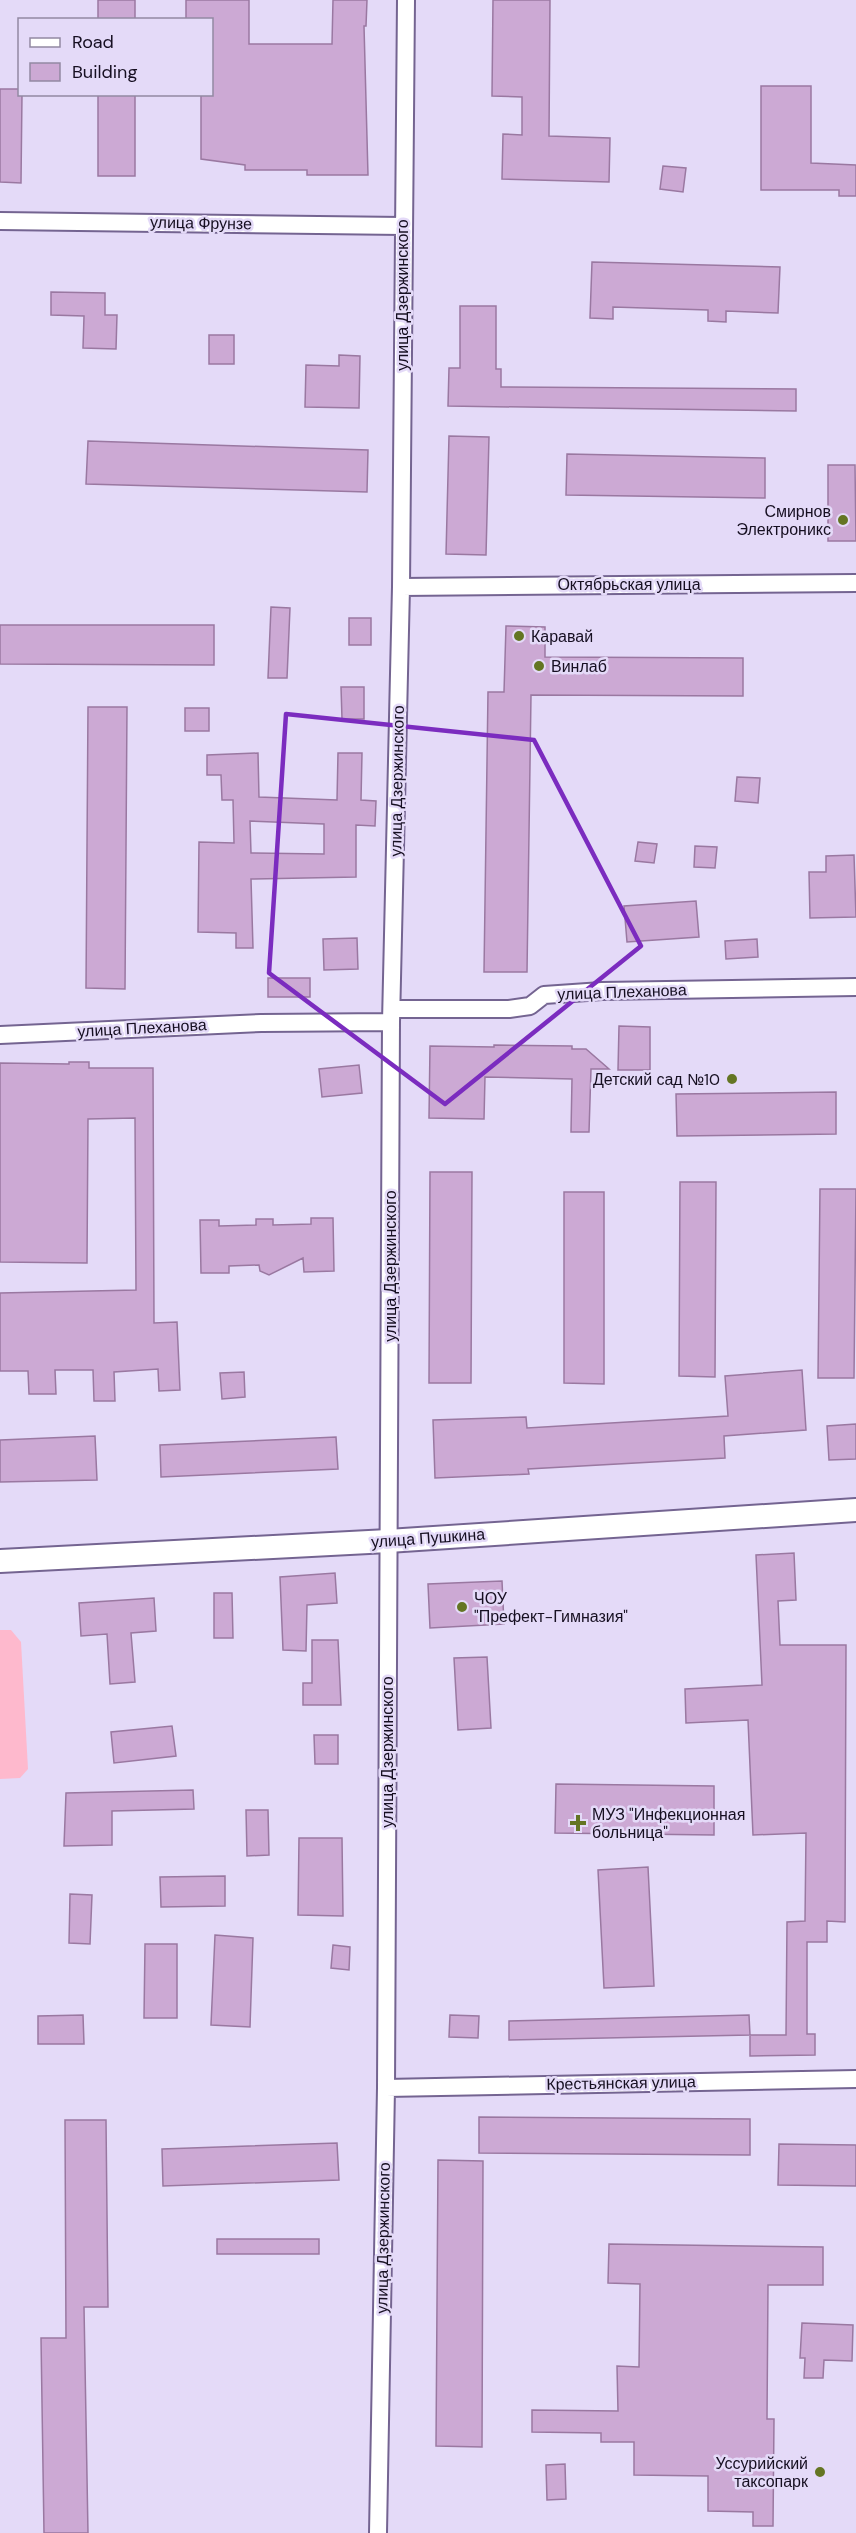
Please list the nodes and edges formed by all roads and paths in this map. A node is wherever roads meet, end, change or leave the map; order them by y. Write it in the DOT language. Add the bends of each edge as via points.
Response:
graph roads {
  1 [pos="406,0"];
  2 [pos="0,221"];
  3 [pos="403,226"];
  4 [pos="856,583"];
  5 [pos="401,587"];
  6 [pos="856,987"];
  7 [pos="391,1015"];
  8 [pos="0,1035"];
  9 [pos="856,1510"];
  10 [pos="388,1541"];
  11 [pos="0,1561"];
  12 [pos="856,2079"];
  13 [pos="386,2088"];
  14 [pos="378,2533"];
  1 -- 3 [label="street, улица Дзержинского"];
  2 -- 3 [label="street, улица Фрунзе"];
  3 -- 5 [label="street, улица Дзержинского"];
  4 -- 5 [label="street, Октябрьская улица"];
  5 -- 7 [label="street, улица Дзержинского"];
  6 -- 7 [label="street, улица Плеханова" via="602,991 544,995 530,1006 508,1009"];
  7 -- 8 [label="street, улица Плеханова"];
  7 -- 10 [label="street, улица Дзержинского"];
  9 -- 10 [label="main road, улица Пушкина"];
  10 -- 11 [label="main road, улица Пушкина"];
  10 -- 13 [label="street, улица Дзержинского"];
  12 -- 13 [label="street, Крестьянская улица"];
  13 -- 14 [label="street, улица Дзержинского"];
}
